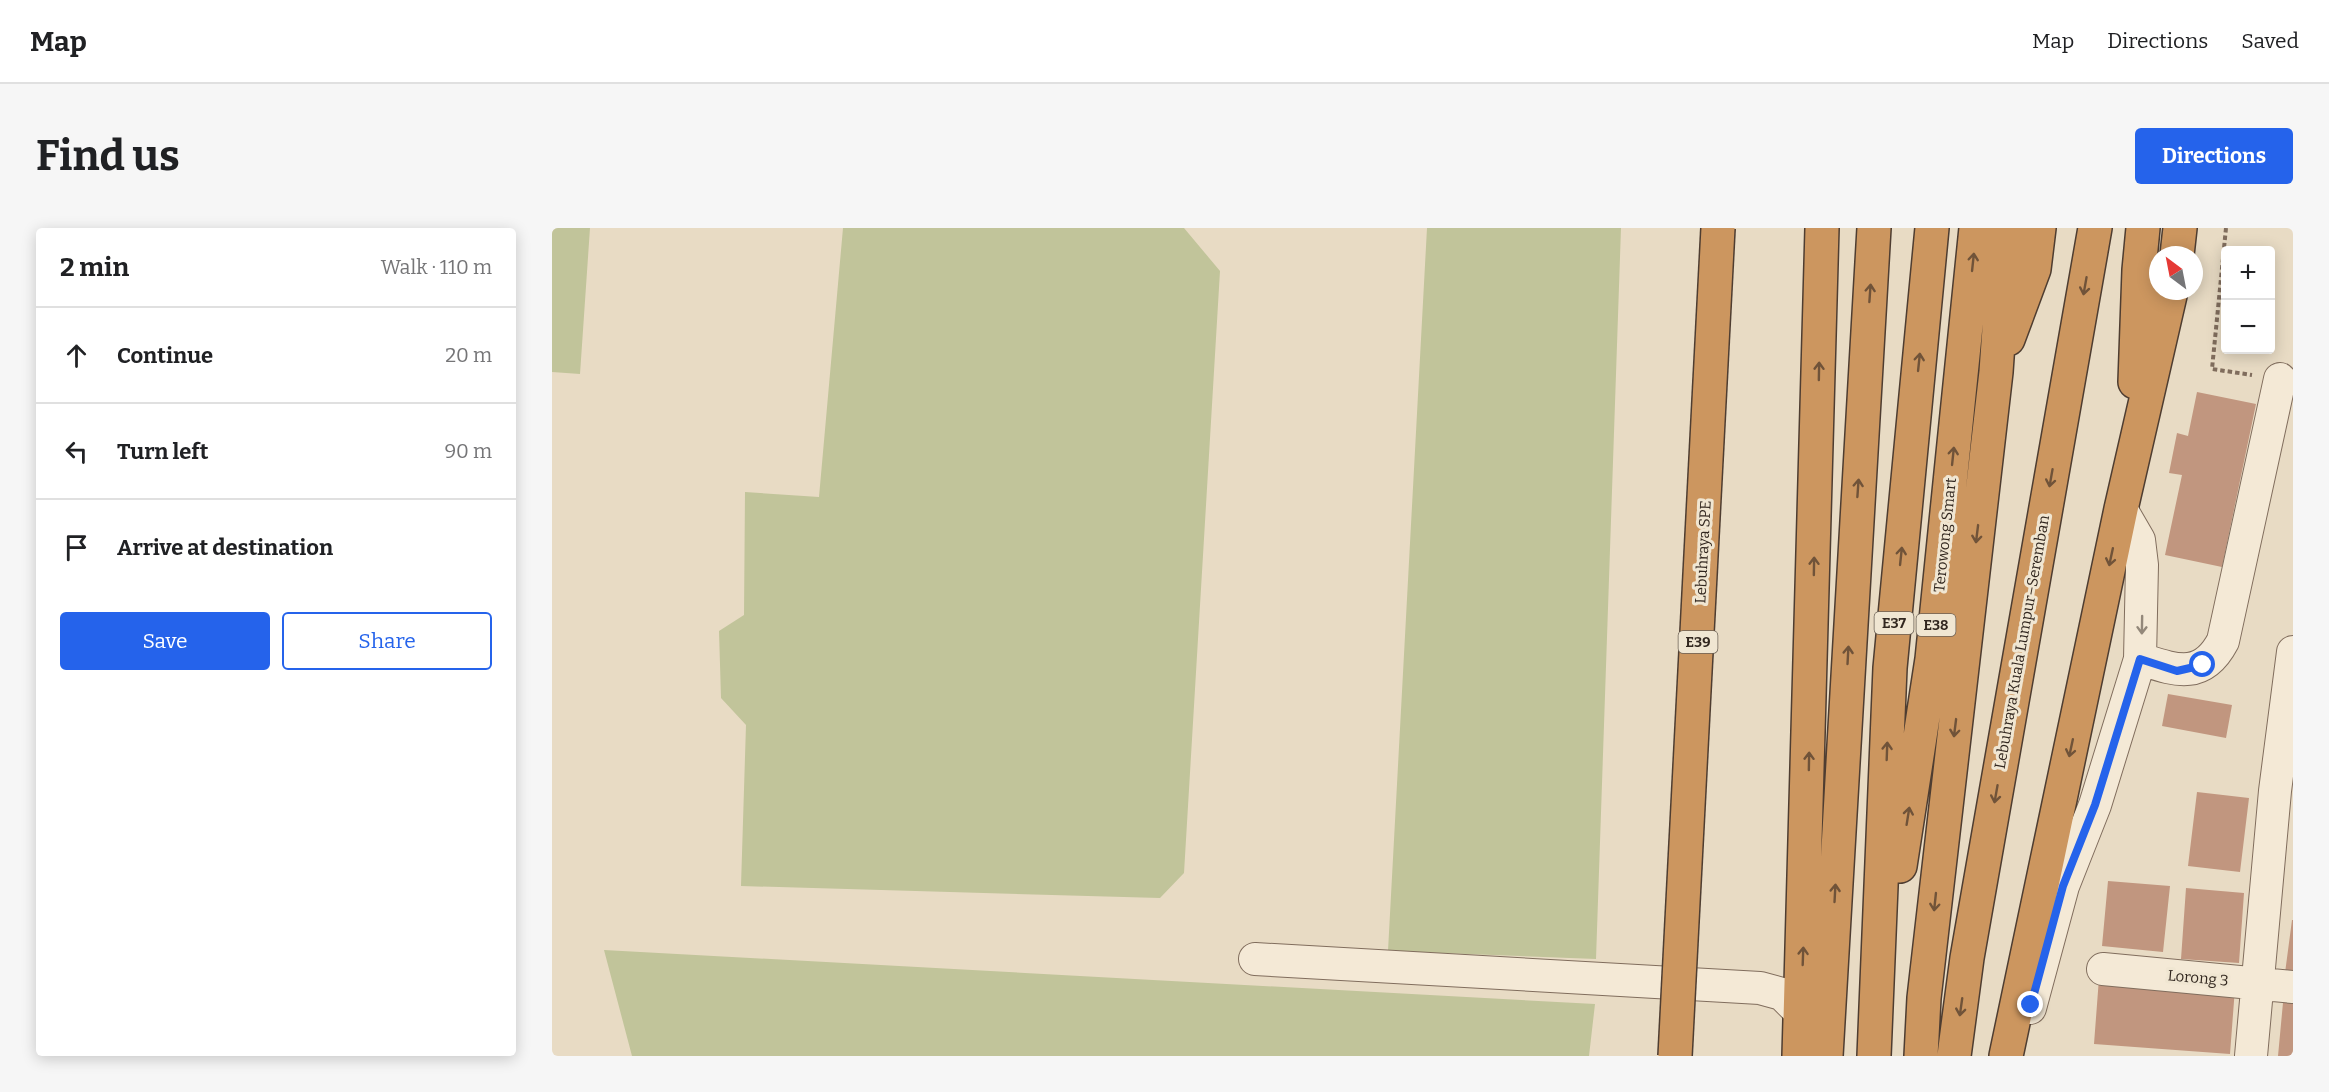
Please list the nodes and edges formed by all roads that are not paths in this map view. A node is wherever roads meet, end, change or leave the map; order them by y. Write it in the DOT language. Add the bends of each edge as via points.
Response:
graph roads {
  1 [pos="1718,228"];
  2 [pos="1737,228"];
  3 [pos="1822,228"];
  4 [pos="1874,228"];
  5 [pos="1932,228"];
  6 [pos="1976,228"];
  7 [pos="2006,228"];
  8 [pos="2040,228"];
  9 [pos="2095,228"];
  10 [pos="2144,228"];
  11 [pos="2180,228"];
  12 [pos="2178,246"];
  13 [pos="2169,300"];
  14 [pos="1996,372"];
  15 [pos="2280,379"];
  16 [pos="2132,459"];
  17 [pos="2121,509"];
  18 [pos="2293,652"];
  19 [pos="2140,659"];
  20 [pos="2284,792"];
  21 [pos="1256,959"];
  22 [pos="2103,969"];
  23 [pos="2258,983"];
  24 [pos="2293,987"];
  25 [pos="1801,1013"];
  26 [pos="1876,1019"];
  27 [pos="1675,1056"];
  28 [pos="1694,1056"];
  29 [pos="1799,1056"];
  30 [pos="1826,1056"];
  31 [pos="1874,1056"];
  32 [pos="1921,1056"];
  33 [pos="1954,1056"];
  34 [pos="2008,1056"];
  35 [pos="2251,1056"];
  1 -- 27 [label="highway, Lebuhraya SPE / E39, bridge"];
  2 -- 28 [label="highway, Lebuhraya SPE / E39"];
  25 -- 3 [label="highway, one-way"];
  30 -- 4 [label="highway, one-way"];
  26 -- 5 [label="highway, E37, one-way" via="1890,668"];
  26 -- 6 [label="highway, Terowong Smart / E38, one-way" via="1932,659"];
  7 -- 14 [label="highway, Terowong Smart / E38"];
  8 -- 14 [label="highway, Terowong Smart / E38" via="2034,269"];
  9 -- 33 [label="highway, Lebuhraya Kuala Lumpur–Seremban, one-way" via="1967,958"];
  10 -- 16 [label="highway"];
  11 -- 12 [label="highway"];
  13 -- 16 [label="highway"];
  14 -- 32 [label="highway, Terowong Smart / E38, one-way" via="1925,986"];
  15 -- 19 [label="street" via="2223,641 2216,655 2190,670 2177,671"];
  16 -- 17 [label="highway"];
  17 -- 19 [label="street, one-way" via="2139,540"];
  17 -- 34 [label="highway, one-way"];
  18 -- 20 [label="street"];
  19 -- 34 [label="street" via="2095,805 2063,886 2031,1005"];
  20 -- 23 [label="street"];
  21 -- 25 [label="street" via="1760,988 1782,994"];
  22 -- 23 [label="street, Lorong 3"];
  23 -- 24 [label="street, Lorong 3"];
  23 -- 35 [label="street"];
  25 -- 29 [label="highway"];
  26 -- 31 [label="highway, E37"];
}
